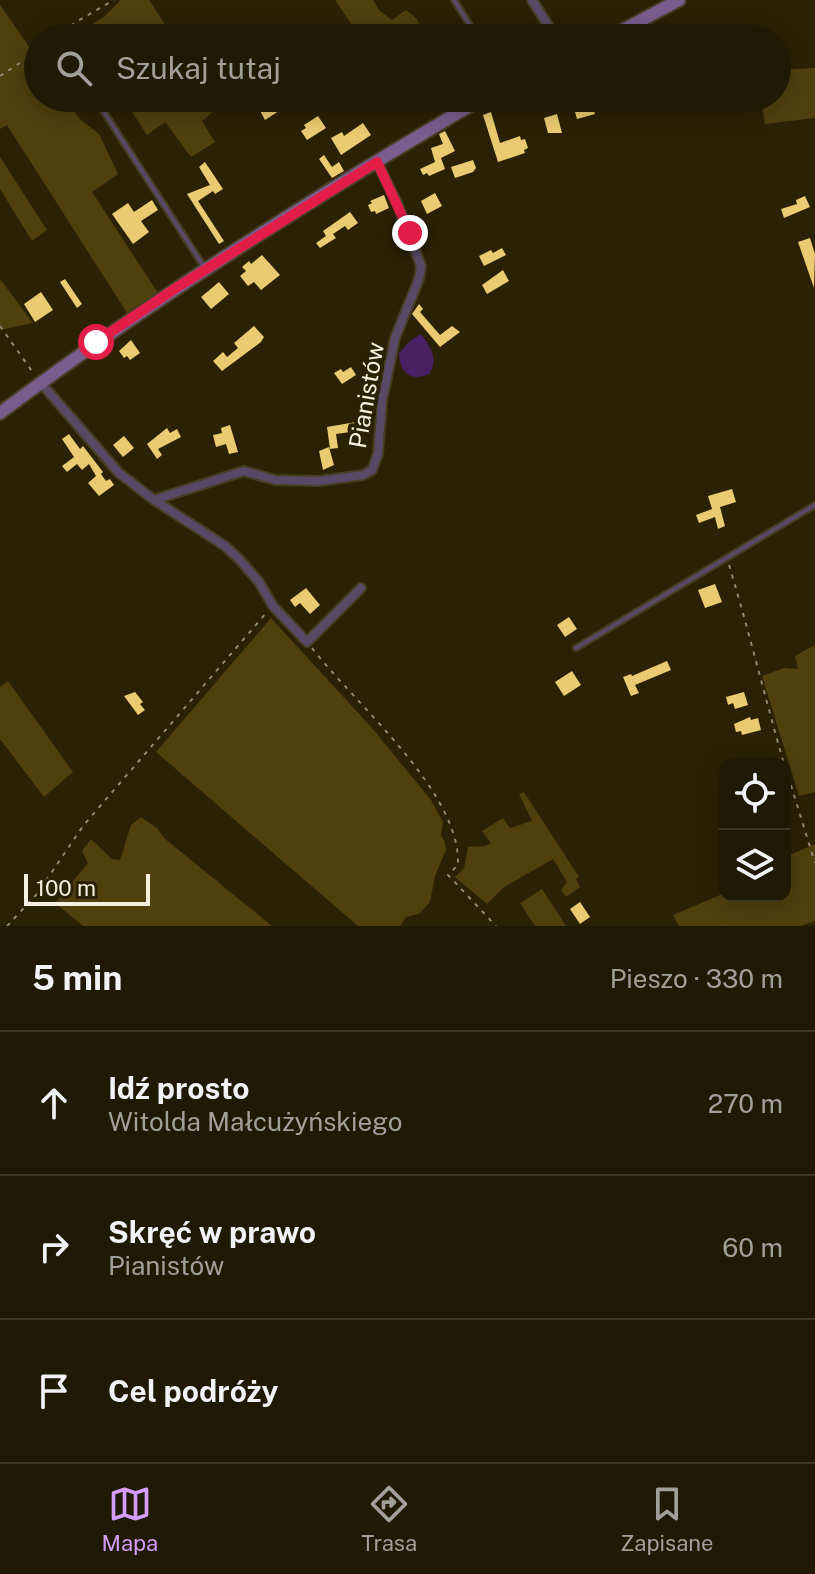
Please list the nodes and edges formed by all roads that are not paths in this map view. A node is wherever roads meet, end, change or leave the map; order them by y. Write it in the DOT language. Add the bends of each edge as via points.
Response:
graph roads {
  1 [pos="454,0"];
  2 [pos="532,0"];
  3 [pos="679,0"];
  4 [pos="469,24"];
  5 [pos="547,24"];
  6 [pos="634,24"];
  7 [pos="104,112"];
  8 [pos="460,112"];
  9 [pos="377,162"];
  10 [pos="206,269"];
  11 [pos="41,383"];
  12 [pos="0,413"];
  13 [pos="154,500"];
  14 [pos="815,505"];
  15 [pos="361,588"];
  16 [pos="576,648"];
  1 -- 4 [label="lane"];
  2 -- 5 [label="street"];
  3 -- 6 [label="street"];
  7 -- 10 [label="lane"];
  8 -- 9 [label="street"];
  9 -- 10 [label="street"];
  9 -- 13 [label="street, Pianistów" via="421,266 395,338 372,470 319,481 275,480 244,471"];
  10 -- 11 [label="street"];
  11 -- 12 [label="street"];
  11 -- 13 [label="street" via="119,473"];
  13 -- 15 [label="street" via="225,546 307,642"];
  14 -- 16 [label="lane"];
}
